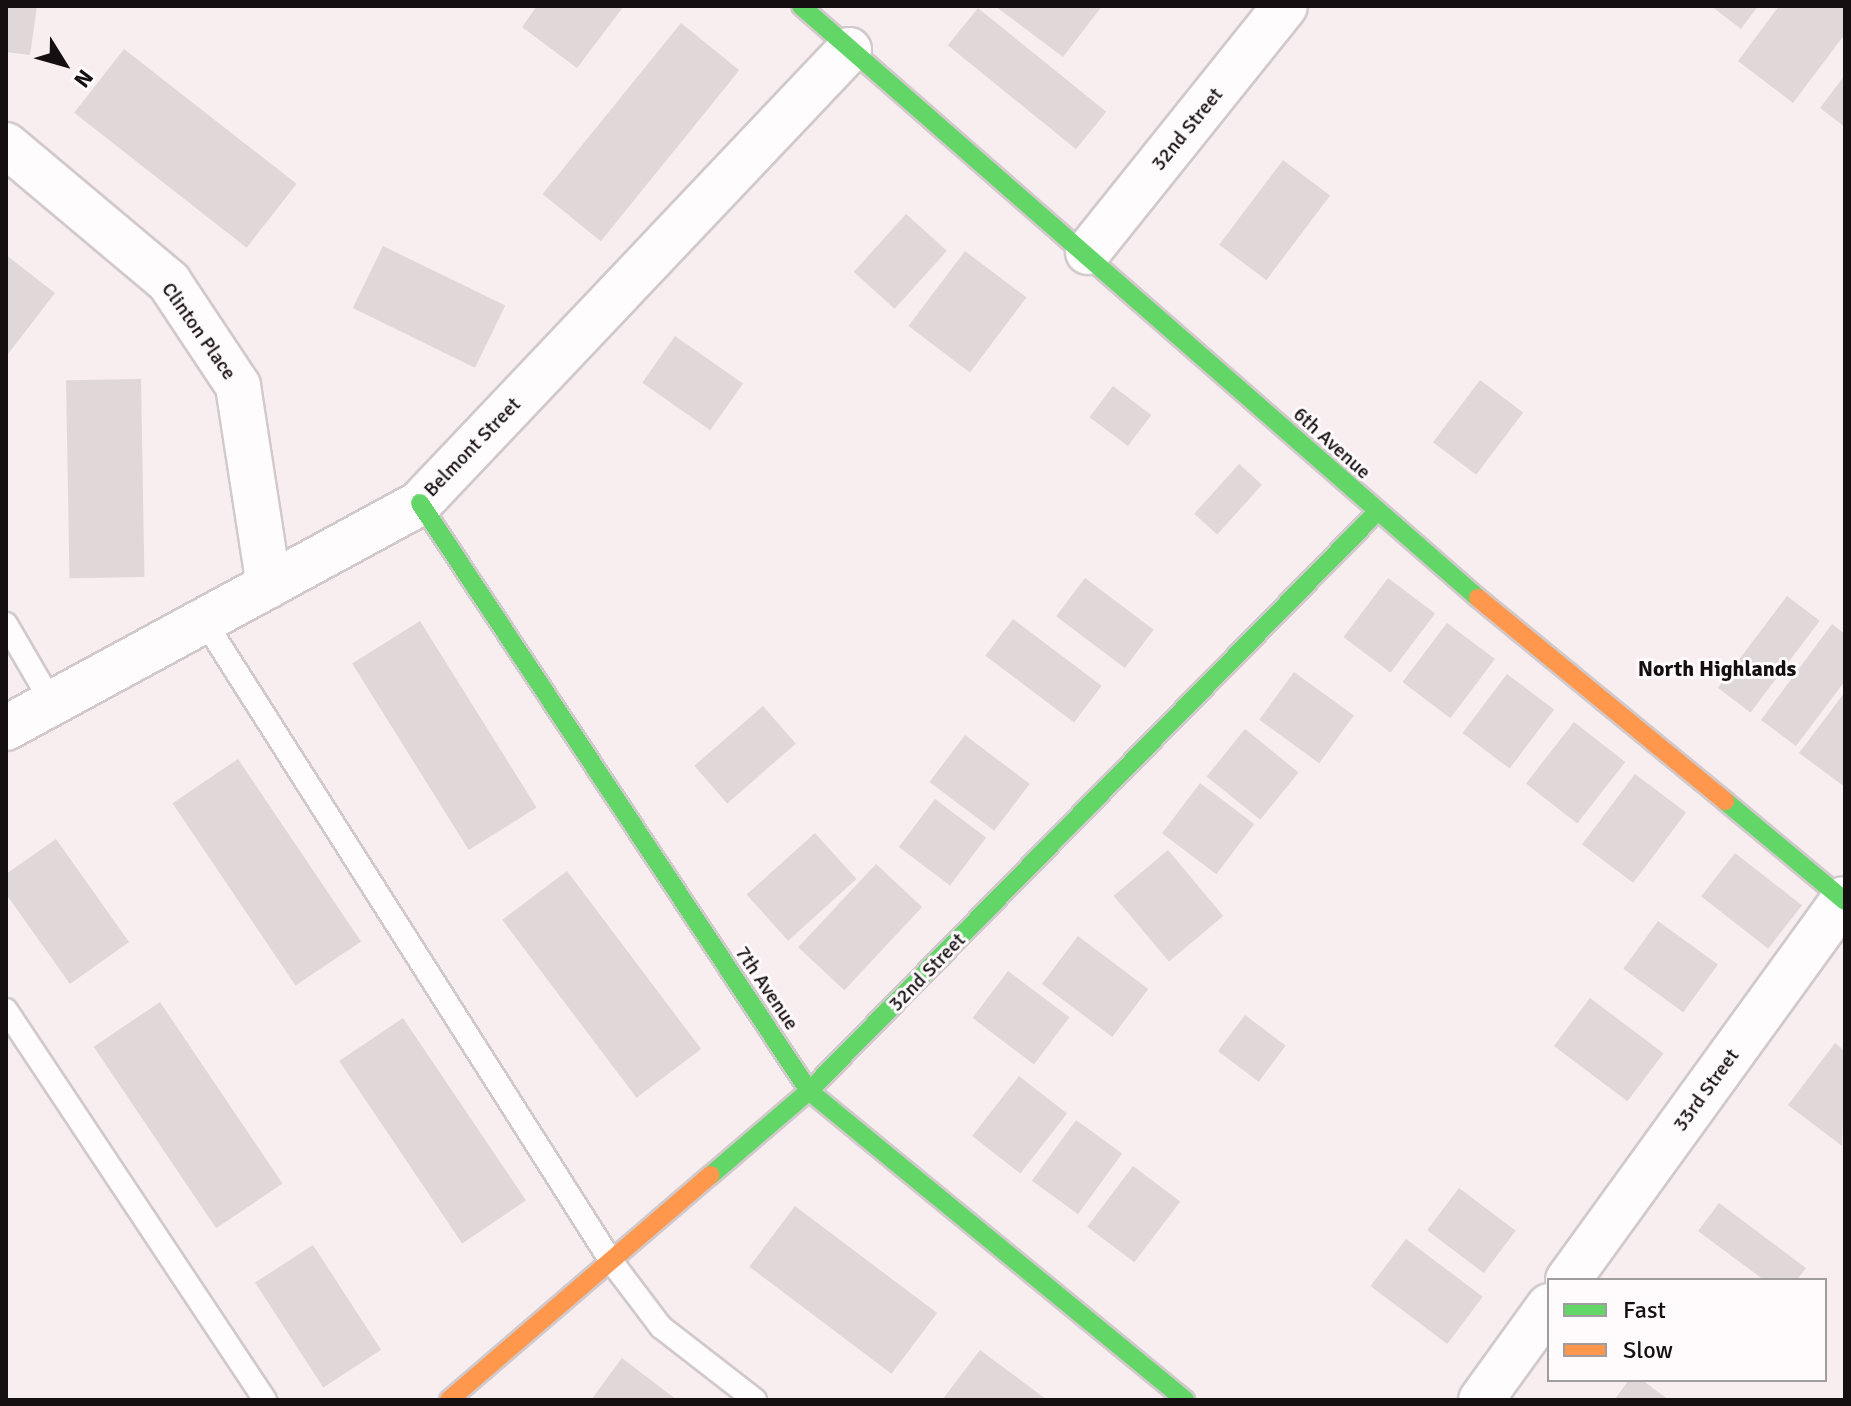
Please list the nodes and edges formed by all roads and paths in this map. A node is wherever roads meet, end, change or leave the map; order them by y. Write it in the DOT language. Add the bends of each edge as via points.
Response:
graph roads {
  1 [pos="801,6"];
  2 [pos="1285,6"];
  3 [pos="849,50"];
  4 [pos="6,145"];
  5 [pos="1088,252"];
  6 [pos="420,503"];
  7 [pos="1376,513"];
  8 [pos="269,586"];
  9 [pos="205,622"];
  10 [pos="6,624"];
  11 [pos="52,703"];
  12 [pos="6,728"];
  13 [pos="1844,900"];
  14 [pos="6,1010"];
  15 [pos="809,1091"];
  16 [pos="611,1261"];
  17 [pos="1569,1278"];
  18 [pos="1547,1309"];
  19 [pos="265,1400"];
  20 [pos="449,1400"];
  21 [pos="755,1400"];
  22 [pos="1185,1400"];
  23 [pos="1481,1400"];
  1 -- 3 [label="street, 6th Avenue"];
  2 -- 5 [label="street, 32nd Street"];
  3 -- 5 [label="street, 6th Avenue"];
  3 -- 6 [label="street, Belmont Street"];
  4 -- 8 [label="street, Clinton Place" via="169,282 238,386"];
  5 -- 7 [label="street, 6th Avenue"];
  6 -- 8 [label="street, Belmont Street"];
  6 -- 15 [label="street, 7th Avenue"];
  7 -- 13 [label="street, 6th Avenue"];
  7 -- 15 [label="street, 32nd Street"];
  8 -- 9 [label="street, Belmont Street"];
  9 -- 11 [label="street, Belmont Street"];
  9 -- 16 [label="lane"];
  10 -- 11 [label="lane"];
  11 -- 12 [label="street, Belmont Street"];
  13 -- 17 [label="street, 33rd Street"];
  14 -- 19 [label="lane"];
  15 -- 16 [label="street, 32nd Street"];
  15 -- 22 [label="street, 7th Avenue"];
  16 -- 20 [label="street, 32nd Street"];
  16 -- 21 [label="lane" via="661,1327"];
  18 -- 23 [label="street"];
}
